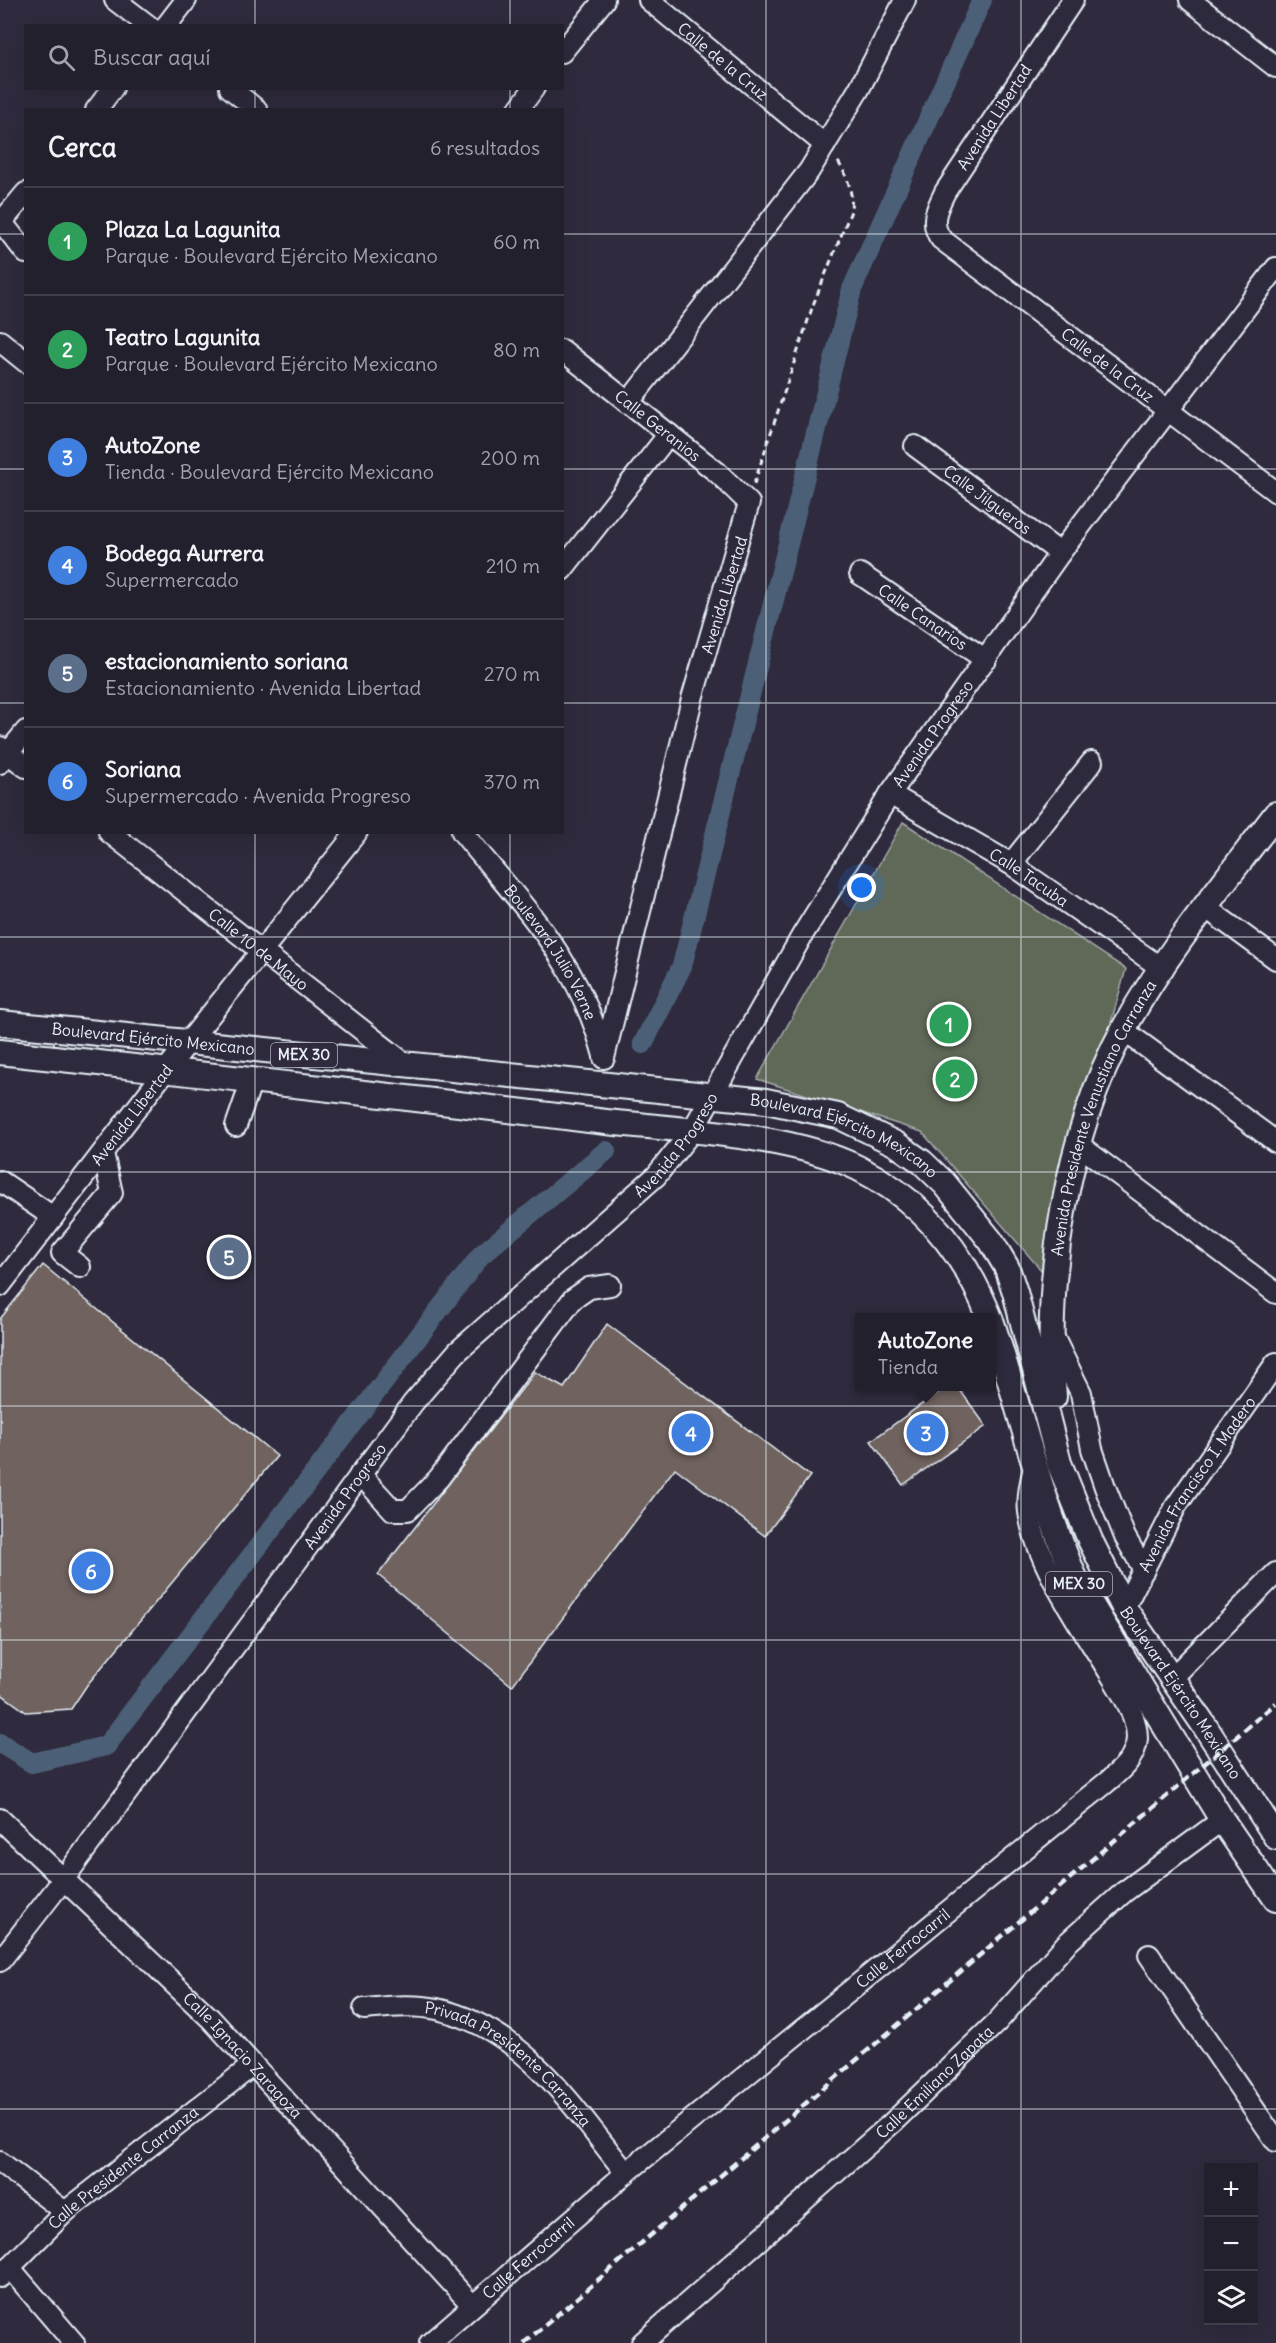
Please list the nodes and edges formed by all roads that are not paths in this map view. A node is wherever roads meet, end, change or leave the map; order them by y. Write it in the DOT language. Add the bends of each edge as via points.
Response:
graph roads {
  1 [pos="115,0"];
  2 [pos="186,0"];
  3 [pos="604,0"];
  4 [pos="649,0"];
  5 [pos="905,0"];
  6 [pos="1073,0"];
  7 [pos="1190,0"];
  8 [pos="146,24"];
  9 [pos="168,24"];
  10 [pos="564,50"];
  11 [pos="1276,67"];
  12 [pos="111,90"];
  13 [pos="232,90"];
  14 [pos="533,90"];
  15 [pos="98,108"];
  16 [pos="255,108"];
  17 [pos="519,108"];
  18 [pos="825,145"];
  19 [pos="24,195"];
  20 [pos="0,222"];
  21 [pos="941,239"];
  22 [pos="24,251"];
  23 [pos="1276,268"];
  24 [pos="0,341"];
  25 [pos="564,352"];
  26 [pos="24,360"];
  27 [pos="628,403"];
  28 [pos="1169,410"];
  29 [pos="669,434"];
  30 [pos="915,446"];
  31 [pos="1276,492"];
  32 [pos="749,503"];
  33 [pos="1060,553"];
  34 [pos="564,567"];
  35 [pos="860,574"];
  36 [pos="986,660"];
  37 [pos="24,733"];
  38 [pos="3,754"];
  39 [pos="1092,762"];
  40 [pos="24,766"];
  41 [pos="890,794"];
  42 [pos="1276,814"];
  43 [pos="112,834"];
  44 [pos="355,834"];
  45 [pos="464,834"];
  46 [pos="1011,864"];
  47 [pos="1205,908"];
  48 [pos="261,951"];
  49 [pos="1276,959"];
  50 [pos="1163,969"];
  51 [pos="0,1023"];
  52 [pos="1123,1030"];
  53 [pos="189,1043"];
  54 [pos="0,1052"];
  55 [pos="604,1058"];
  56 [pos="408,1066"];
  57 [pos="166,1071"];
  58 [pos="252,1080"];
  59 [pos="613,1086"];
  60 [pos="701,1094"];
  61 [pos="236,1126"];
  62 [pos="685,1131"];
  63 [pos="1276,1142"];
  64 [pos="1079,1145"];
  65 [pos="103,1153"];
  66 [pos="0,1181"];
  67 [pos="53,1217"];
  68 [pos="80,1267"];
  69 [pos="610,1285"];
  70 [pos="0,1286"];
  71 [pos="1276,1293"];
  72 [pos="988,1313"];
  73 [pos="1051,1331"];
  74 [pos="996,1337"];
  75 [pos="1276,1363"];
  76 [pos="1059,1463"];
  77 [pos="1034,1467"];
  78 [pos="360,1474"];
  79 [pos="1144,1570"];
  80 [pos="1276,1573"];
  81 [pos="1124,1608"];
  82 [pos="1171,1679"];
  83 [pos="0,1819"];
  84 [pos="1222,1820"];
  85 [pos="1273,1823"];
  86 [pos="63,1880"];
  87 [pos="1276,1899"];
  88 [pos="1149,1955"];
  89 [pos="0,1961"];
  90 [pos="364,2009"];
  91 [pos="253,2065"];
  92 [pos="1276,2141"];
  93 [pos="0,2162"];
  94 [pos="626,2173"];
  95 [pos="65,2212"];
  96 [pos="5,2272"];
  97 [pos="472,2305"];
  98 [pos="74,2343"];
  99 [pos="430,2343"];
  100 [pos="642,2343"];
  1 -- 8 [label="street"];
  2 -- 9 [label="street"];
  3 -- 10 [label="street"];
  4 -- 18 [label="street, Calle de la Cruz"];
  5 -- 18 [label="street"];
  6 -- 21 [label="street, Avenida Libertad" via="945,192 934,225"];
  7 -- 11 [label="street"];
  12 -- 15 [label="street"];
  13 -- 16 [label="street"];
  14 -- 17 [label="street"];
  18 -- 27 [label="street" via="790,197"];
  19 -- 20 [label="street"];
  20 -- 22 [label="street"];
  21 -- 28 [label="street, Calle de la Cruz"];
  23 -- 28 [label="street, Avenida Progreso"];
  24 -- 26 [label="street"];
  25 -- 27 [label="street, Calle Geranios"];
  27 -- 29 [label="street, Calle Geranios"];
  28 -- 31 [label="street, Calle de la Cruz"];
  28 -- 33 [label="street, Avenida Progreso"];
  29 -- 32 [label="street, Calle Geranios"];
  29 -- 34 [label="street"];
  30 -- 33 [label="street, Calle Jilgueros"];
  32 -- 55 [label="street, Avenida Libertad" via="692,699"];
  33 -- 36 [label="street, Avenida Progreso"];
  35 -- 36 [label="street, Calle Canarios"];
  36 -- 41 [label="street, Avenida Progreso"];
  37 -- 38 [label="street"];
  38 -- 40 [label="street"];
  39 -- 46 [label="street"];
  41 -- 46 [label="street, Calle Tacuba"];
  41 -- 60 [label="street, Avenida Progreso"];
  42 -- 47 [label="main road, Avenida Presidente Venustiano Carranza"];
  43 -- 48 [label="street, Calle 10 de Mayo"];
  44 -- 48 [label="street, Avenida Libertad"];
  45 -- 55 [label="street, Boulevard Julio Verne" via="538,922 566,962 589,1009"];
  46 -- 50 [label="street, Calle Tacuba"];
  47 -- 49 [label="street"];
  47 -- 50 [label="main road, Avenida Presidente Venustiano Carranza"];
  48 -- 53 [label="street, Avenida Libertad"];
  48 -- 56 [label="street, Calle 10 de Mayo"];
  50 -- 52 [label="main road, Avenida Presidente Venustiano Carranza"];
  51 -- 53 [label="main road, Boulevard Ejército Mexicano / MEX 30"];
  52 -- 63 [label="street"];
  52 -- 64 [label="main road, Avenida Presidente Venustiano Carranza" via="1104,1071"];
  53 -- 56 [label="main road, Boulevard Ejército Mexicano / MEX 30"];
  53 -- 57 [label="street, Avenida Libertad"];
  54 -- 57 [label="main road, Boulevard Ejército Mexicano / MEX 30"];
  55 -- 59 [label="street, Boulevard Julio Verne"];
  56 -- 59 [label="main road, Boulevard Ejército Mexicano / MEX 30"];
  57 -- 58 [label="main road, Boulevard Ejército Mexicano / MEX 30"];
  57 -- 65 [label="street, Avenida Libertad"];
  58 -- 61 [label="street"];
  58 -- 62 [label="main road, Boulevard Ejército Mexicano / MEX 30"];
  59 -- 60 [label="main road, Boulevard Ejército Mexicano / MEX 30"];
  60 -- 62 [label="street, Avenida Progreso"];
  60 -- 76 [label="main road, Boulevard Ejército Mexicano / MEX 30" via="838,1116 896,1143 945,1184 991,1241 1006,1269 1024,1320"];
  62 -- 72 [label="main road, Boulevard Ejército Mexicano / MEX 30" via="801,1148 878,1178 917,1206 947,1238 968,1270"];
  62 -- 78 [label="street, Avenida Progreso" via="656,1176 457,1352"];
  64 -- 71 [label="street"];
  64 -- 73 [label="main road, Avenida Presidente Venustiano Carranza" via="1057,1238"];
  65 -- 67 [label="street, Avenida Libertad"];
  65 -- 68 [label="street" via="112,1193 62,1253"];
  66 -- 67 [label="street"];
  67 -- 70 [label="street, Avenida Libertad"];
  69 -- 78 [label="street" via="589,1288 573,1299 416,1505 408,1510 393,1510"];
  73 -- 76 [label="main road, Avenida Presidente Venustiano Carranza"];
  73 -- 79 [label="street" via="1081,1394 1092,1449 1105,1487 1125,1537"];
  74 -- 77 [label="main road, Boulevard Ejército Mexicano / MEX 30"];
  75 -- 79 [label="street, Avenida Francisco I. Madero" via="1176,1506"];
  76 -- 81 [label="main road, Boulevard Ejército Mexicano / MEX 30" via="1090,1540"];
  77 -- 84 [label="main road, Boulevard Ejército Mexicano / MEX 30" via="1076,1578"];
  77 -- 94 [label="street, Calle Ferrocarril" via="1029,1510 1032,1531 1057,1585 1130,1711 1137,1740 1133,1755 1107,1782"];
  78 -- 86 [label="street, Avenida Progreso"];
  79 -- 81 [label="street, Avenida Francisco I. Madero"];
  80 -- 82 [label="street"];
  81 -- 82 [label="main road, Boulevard Ejército Mexicano / MEX 30"];
  82 -- 85 [label="main road, Boulevard Ejército Mexicano / MEX 30"];
  83 -- 86 [label="street, Calle Ignacio Zaragoza"];
  84 -- 87 [label="main road, Boulevard Ejército Mexicano / MEX 30"];
  84 -- 100 [label="street, Calle Emiliano Zapata" via="1124,1892 1074,1936 997,2022 892,2123"];
  86 -- 89 [label="street, Avenida Progreso"];
  86 -- 91 [label="street, Calle Ignacio Zaragoza" via="165,1972"];
  88 -- 92 [label="street"];
  90 -- 94 [label="street, Privada Presidente Carranza" via="435,2009 468,2018 503,2036 532,2060"];
  91 -- 95 [label="street, Calle Presidente Carranza"];
  91 -- 97 [label="street, Calle Ignacio Zaragoza"];
  93 -- 95 [label="street"];
  94 -- 97 [label="street, Calle Ferrocarril"];
  95 -- 96 [label="street, Calle Presidente Carranza"];
  96 -- 98 [label="street"];
  97 -- 99 [label="street, Calle Ferrocarril"];
}
